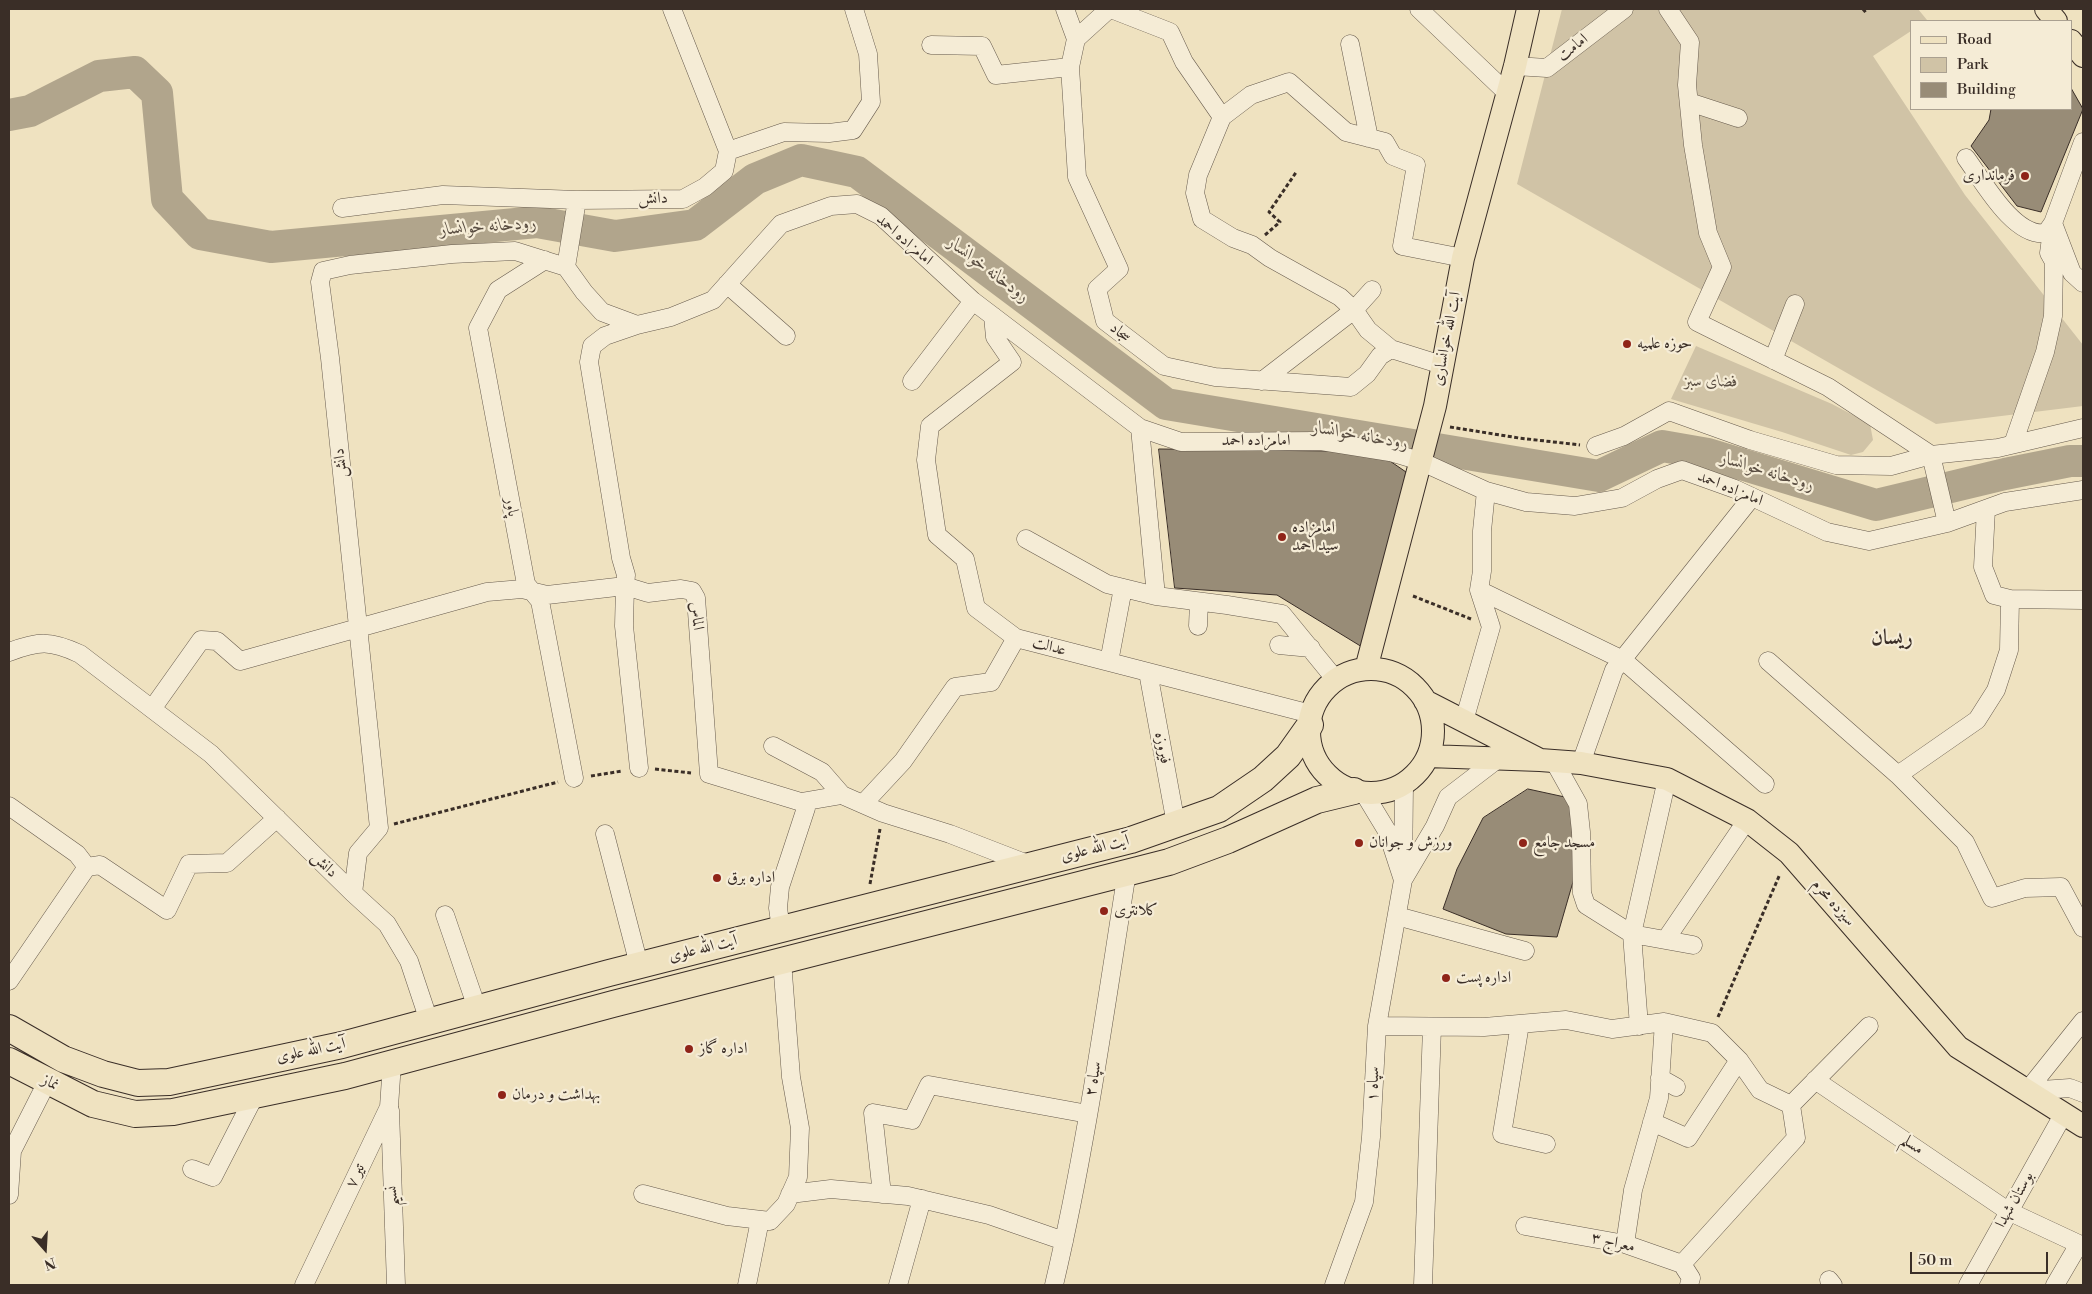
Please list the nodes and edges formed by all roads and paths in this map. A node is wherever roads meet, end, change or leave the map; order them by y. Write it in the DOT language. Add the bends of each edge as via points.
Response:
graph roads {
  1 [pos="672,9"];
  2 [pos="854,9"];
  3 [pos="1065,9"];
  4 [pos="1110,9"];
  5 [pos="1419,9"];
  6 [pos="1528,9"];
  7 [pos="1624,9"];
  8 [pos="1668,9"];
  9 [pos="1863,9"];
  10 [pos="2046,9"];
  11 [pos="1867,14"];
  12 [pos="2055,20"];
  13 [pos="1076,39"];
  14 [pos="2072,42"];
  15 [pos="1350,44"];
  16 [pos="932,45"];
  17 [pos="2083,56"];
  18 [pos="1514,66"];
  19 [pos="1070,67"];
  20 [pos="1506,92"];
  21 [pos="1689,102"];
  22 [pos="1222,117"];
  23 [pos="1738,118"];
  24 [pos="1369,138"];
  25 [pos="2083,142"];
  26 [pos="728,151"];
  27 [pos="1966,158"];
  28 [pos="1297,171"];
  29 [pos="577,200"];
  30 [pos="342,208"];
  31 [pos="2053,224"];
  32 [pos="1252,245"];
  33 [pos="1463,258"];
  34 [pos="544,260"];
  35 [pos="566,267"];
  36 [pos="2083,283"];
  37 [pos="727,284"];
  38 [pos="1372,290"];
  39 [pos="973,301"];
  40 [pos="1795,304"];
  41 [pos="1354,310"];
  42 [pos="993,316"];
  43 [pos="637,324"];
  44 [pos="786,336"];
  45 [pos="1391,348"];
  46 [pos="1773,360"];
  47 [pos="1442,365"];
  48 [pos="912,381"];
  49 [pos="1262,381"];
  50 [pos="1430,424"];
  51 [pos="1140,428"];
  52 [pos="2083,428"];
  53 [pos="2013,444"];
  54 [pos="1596,446"];
  55 [pos="1930,455"];
  56 [pos="1420,461"];
  57 [pos="2083,490"];
  58 [pos="1486,491"];
  59 [pos="1752,497"];
  60 [pos="1986,509"];
  61 [pos="1947,523"];
  62 [pos="1026,539"];
  63 [pos="625,586"];
  64 [pos="1123,588"];
  65 [pos="1479,590"];
  66 [pos="533,592"];
  67 [pos="1156,596"];
  68 [pos="1413,596"];
  69 [pos="2010,598"];
  70 [pos="2083,600"];
  71 [pos="1199,602"];
  72 [pos="1198,626"];
  73 [pos="1491,627"];
  74 [pos="358,628"];
  75 [pos="1016,638"];
  76 [pos="1279,645"];
  77 [pos="1310,648"];
  78 [pos="9,652"];
  79 [pos="1623,660"];
  80 [pos="1768,661"];
  81 [pos="1110,662"];
  82 [pos="1366,670"];
  83 [pos="1148,672"];
  84 [pos="1336,680"];
  85 [pos="1425,701"];
  86 [pos="152,709"];
  87 [pos="1310,720"];
  88 [pos="1464,720"];
  89 [pos="773,746"];
  90 [pos="1428,756"];
  91 [pos="1499,758"];
  92 [pos="1547,760"];
  93 [pos="1581,763"];
  94 [pos="639,768"];
  95 [pos="709,774"];
  96 [pos="1898,775"];
  97 [pos="574,778"];
  98 [pos="1667,779"];
  99 [pos="1404,784"];
  100 [pos="1765,784"];
  101 [pos="1359,792"];
  102 [pos="842,795"];
  103 [pos="802,802"];
  104 [pos="863,804"];
  105 [pos="9,806"];
  106 [pos="883,813"];
  107 [pos="277,818"];
  108 [pos="1747,820"];
  109 [pos="1176,824"];
  110 [pos="379,828"];
  111 [pos="605,834"];
  112 [pos="1789,852"];
  113 [pos="1030,865"];
  114 [pos="87,867"];
  115 [pos="1127,872"];
  116 [pos="1403,880"];
  117 [pos="353,894"];
  118 [pos="866,907"];
  119 [pos="445,915"];
  120 [pos="1397,916"];
  121 [pos="781,928"];
  122 [pos="2083,928"];
  123 [pos="1632,934"];
  124 [pos="1666,939"];
  125 [pos="1693,945"];
  126 [pos="1525,952"];
  127 [pos="782,961"];
  128 [pos="640,965"];
  129 [pos="9,981"];
  130 [pos="476,1008"];
  131 [pos="429,1021"];
  132 [pos="2083,1021"];
  133 [pos="1664,1022"];
  134 [pos="1520,1024"];
  135 [pos="1377,1026"];
  136 [pos="1638,1026"];
  137 [pos="1868,1026"];
  138 [pos="1432,1027"];
  139 [pos="9,1028"];
  140 [pos="1712,1033"];
  141 [pos="63,1059"];
  142 [pos="1739,1060"];
  143 [pos="9,1061"];
  144 [pos="392,1063"];
  145 [pos="1660,1078"];
  146 [pos="1815,1080"];
  147 [pos="47,1082"];
  148 [pos="1676,1087"];
  149 [pos="2026,1091"];
  150 [pos="2083,1093"];
  151 [pos="255,1095"];
  152 [pos="93,1104"];
  153 [pos="1791,1105"];
  154 [pos="390,1106"];
  155 [pos="1088,1114"];
  156 [pos="2063,1115"];
  157 [pos="1652,1122"];
  158 [pos="2083,1126"];
  159 [pos="1546,1144"];
  160 [pos="192,1169"];
  161 [pos="643,1194"];
  162 [pos="790,1194"];
  163 [pos="882,1194"];
  164 [pos="9,1195"];
  165 [pos="922,1199"];
  166 [pos="2008,1211"];
  167 [pos="760,1220"];
  168 [pos="1525,1226"];
  169 [pos="1064,1241"];
  170 [pos="1624,1244"];
  171 [pos="2081,1245"];
  172 [pos="1687,1276"];
  173 [pos="304,1285"];
  174 [pos="396,1285"];
  175 [pos="746,1285"];
  176 [pos="898,1285"];
  177 [pos="1054,1285"];
  178 [pos="1334,1285"];
  179 [pos="1423,1285"];
  180 [pos="1968,1285"];
  181 [pos="2055,1285"];
  1 -- 26 [label="street"];
  2 -- 26 [label="street" via="868,54 871,102 853,130 784,132"];
  3 -- 13 [label="street"];
  4 -- 13 [label="street"];
  4 -- 22 [label="street" via="1170,32 1184,62"];
  5 -- 20 [label="street"];
  6 -- 18 [label="main road, آیت الله خوانساری"];
  7 -- 18 [label="street, امامت" via="1547,68"];
  8 -- 21 [label="street" via="1690,42"];
  9 -- 11 [label="path"];
  10 -- 12 [label="main road"];
  13 -- 19 [label="street, سجاد"];
  14 -- 17 [label="main road"];
  15 -- 24 [label="street"];
  16 -- 19 [label="street" via="982,46 996,74"];
  18 -- 20 [label="main road, آیت الله خوانساری"];
  19 -- 49 [label="street, سجاد" via="1077,177 1119,269 1097,289 1105,321 1164,366 1215,378"];
  20 -- 33 [label="main road, آیت الله خوانساری"];
  21 -- 23 [label="street"];
  21 -- 46 [label="street" via="1708,233 1722,267 1697,322"];
  22 -- 24 [label="street" via="1251,95 1289,82 1346,132"];
  22 -- 32 [label="street" via="1198,175 1195,193 1198,209 1202,219 1233,238"];
  24 -- 33 [label="street" via="1385,142 1393,156 1416,165 1402,246"];
  25 -- 31 [label="street"];
  26 -- 29 [label="street, دانش" via="724,171 683,199"];
  27 -- 31 [label="street" via="2013,221 2038,234 2046,233"];
  28 -- 32 [label="path" via="1269,212 1280,222"];
  29 -- 30 [label="street, دانش" via="443,195"];
  29 -- 35 [label="street"];
  31 -- 36 [label="street" via="2072,273"];
  31 -- 53 [label="street" via="2049,253 2054,262 2053,316 2045,352"];
  32 -- 41 [label="street" via="1340,297"];
  33 -- 47 [label="main road, آیت الله خوانساری"];
  34 -- 35 [label="street, دانش"];
  34 -- 66 [label="street, پاور" via="498,290 478,328 526,584"];
  34 -- 74 [label="street, دانش" via="515,251 452,254 323,271 320,282"];
  35 -- 43 [label="street" via="602,312"];
  37 -- 39 [label="street, امامزاده احمد" via="781,224 831,206 857,204 881,216"];
  37 -- 43 [label="street, امامزاده احمد" via="713,300 671,317"];
  37 -- 44 [label="street"];
  38 -- 41 [label="street"];
  39 -- 42 [label="street, امامزاده احمد"];
  39 -- 48 [label="street"];
  40 -- 46 [label="street"];
  41 -- 45 [label="street" via="1368,330"];
  41 -- 49 [label="street"];
  42 -- 51 [label="street, امامزاده احمد"];
  42 -- 75 [label="street" via="994,337 1012,362 930,426 926,460 937,536 964,559 976,608"];
  43 -- 63 [label="street" via="605,336 592,346 589,362 626,575"];
  45 -- 47 [label="street"];
  45 -- 49 [label="street, سجاد" via="1351,387"];
  46 -- 55 [label="street" via="1828,388"];
  47 -- 50 [label="main road, آیت الله خوانساری"];
  50 -- 54 [label="path"];
  50 -- 56 [label="main road, آیت الله خوانساری"];
  51 -- 56 [label="street, امامزاده احمد" via="1180,442 1321,441 1390,452"];
  51 -- 67 [label="street"];
  52 -- 53 [label="street"];
  53 -- 55 [label="street"];
  54 -- 55 [label="street" via="1624,436 1669,411 1750,440 1836,465 1891,466"];
  55 -- 61 [label="street"];
  56 -- 58 [label="street, امامزاده احمد"];
  56 -- 82 [label="main road, آیت الله خوانساری"];
  57 -- 60 [label="street, امامزاده احمد" via="2005,502"];
  58 -- 59 [label="street, امامزاده احمد" via="1526,502 1575,506 1622,498 1682,470"];
  58 -- 65 [label="street"];
  59 -- 61 [label="street, امامزاده احمد" via="1826,532 1869,541"];
  59 -- 79 [label="street"];
  60 -- 61 [label="street, امامزاده احمد"];
  60 -- 69 [label="street" via="1983,566 1994,595"];
  62 -- 64 [label="street" via="1107,584"];
  63 -- 66 [label="street" via="546,595"];
  63 -- 94 [label="street" via="624,626"];
  63 -- 95 [label="street, الماس" via="648,593 681,589 692,591 696,598"];
  64 -- 67 [label="street"];
  64 -- 81 [label="street"];
  65 -- 73 [label="street"];
  65 -- 79 [label="street"];
  66 -- 74 [label="street" via="488,592"];
  66 -- 97 [label="street, پاور" via="540,601"];
  67 -- 71 [label="street"];
  68 -- 73 [label="path"];
  69 -- 70 [label="street"];
  69 -- 96 [label="street" via="2009,650 1996,690 1977,720"];
  71 -- 72 [label="street"];
  71 -- 77 [label="street" via="1282,614"];
  73 -- 88 [label="street"];
  74 -- 86 [label="street" via="240,661 217,640 201,640"];
  74 -- 110 [label="street, دانش"];
  75 -- 81 [label="street, عدالت"];
  75 -- 104 [label="street, عدالت" via="991,682 955,687 903,761"];
  76 -- 77 [label="street"];
  77 -- 84 [label="street"];
  78 -- 86 [label="street, دانش" via="35,642 62,646 80,654"];
  79 -- 93 [label="street" via="1614,670"];
  79 -- 100 [label="street"];
  80 -- 96 [label="street"];
  81 -- 83 [label="street, عدالت"];
  82 -- 84 [label="main road"];
  82 -- 85 [label="main road" via="1400,676 1415,687"];
  83 -- 87 [label="street, عدالت"];
  83 -- 109 [label="street, فیروزه"];
  84 -- 87 [label="main road" via="1321,695"];
  85 -- 88 [label="main road"];
  85 -- 90 [label="main road" via="1433,728"];
  86 -- 107 [label="street, دانش" via="211,754"];
  87 -- 101 [label="main road" via="1310,742 1325,773 1338,784"];
  87 -- 109 [label="highway, آیت الله علوی" via="1288,756 1263,779 1219,809"];
  88 -- 92 [label="main road"];
  89 -- 102 [label="street" via="822,772"];
  90 -- 91 [label="main road, سیزده محرم"];
  90 -- 99 [label="main road" via="1418,772"];
  91 -- 92 [label="main road, سیزده محرم"];
  91 -- 116 [label="street" via="1448,797"];
  92 -- 93 [label="main road, سیزده محرم"];
  92 -- 123 [label="street" via="1578,804 1582,893 1586,905"];
  93 -- 98 [label="main road, سیزده محرم"];
  94 -- 95 [label="path"];
  94 -- 97 [label="path"];
  95 -- 103 [label="street"];
  96 -- 122 [label="street" via="1965,842 1992,898 2025,888 2061,887"];
  97 -- 110 [label="path"];
  98 -- 108 [label="main road, سیزده محرم"];
  98 -- 123 [label="street"];
  99 -- 101 [label="main road" via="1384,792"];
  99 -- 116 [label="street"];
  101 -- 115 [label="highway, آیت الله علوی" via="1318,800 1228,840 1169,862"];
  101 -- 116 [label="street" via="1387,831"];
  102 -- 103 [label="street"];
  102 -- 104 [label="street"];
  103 -- 121 [label="street" via="806,808 780,887 778,908"];
  104 -- 106 [label="street"];
  105 -- 114 [label="street" via="77,854"];
  106 -- 113 [label="street" via="950,834"];
  106 -- 118 [label="path"];
  107 -- 114 [label="street" via="227,863 189,864 167,910 100,865"];
  107 -- 117 [label="street, دانش"];
  108 -- 112 [label="main road, سیزده محرم"];
  108 -- 124 [label="street"];
  109 -- 113 [label="highway, آیت الله علوی" via="1131,840"];
  110 -- 117 [label="street, دانش" via="358,853"];
  111 -- 128 [label="street"];
  112 -- 140 [label="path"];
  112 -- 149 [label="main road, سیزده محرم" via="1958,1047"];
  113 -- 118 [label="highway, آیت الله علوی"];
  114 -- 129 [label="street"];
  115 -- 127 [label="highway, آیت الله علوی"];
  115 -- 155 [label="street, سپاه ۲"];
  116 -- 120 [label="street, سپاه ۱"];
  117 -- 131 [label="street, دانش" via="387,924 409,961"];
  118 -- 121 [label="highway, آیت الله علوی"];
  119 -- 130 [label="street"];
  120 -- 126 [label="street"];
  120 -- 135 [label="street, سپاه ۱"];
  121 -- 128 [label="highway, آیت الله علوی"];
  123 -- 124 [label="street"];
  123 -- 136 [label="street"];
  124 -- 125 [label="street"];
  127 -- 144 [label="highway, آیت الله علوی"];
  127 -- 162 [label="street" via="791,1077 800,1128 798,1177"];
  128 -- 130 [label="highway, آیت الله علوی"];
  130 -- 131 [label="highway, آیت الله علوی"];
  131 -- 141 [label="highway, آیت الله علوی" via="342,1045 169,1082 138,1083"];
  132 -- 149 [label="street"];
  133 -- 136 [label="street"];
  133 -- 140 [label="street"];
  133 -- 145 [label="street"];
  134 -- 136 [label="street" via="1566,1020 1612,1029"];
  134 -- 138 [label="street" via="1484,1028"];
  134 -- 159 [label="street" via="1502,1134"];
  135 -- 138 [label="street"];
  135 -- 178 [label="street, سپاه ۱" via="1364,1202"];
  137 -- 146 [label="street"];
  138 -- 179 [label="street"];
  139 -- 141 [label="highway, نماز"];
  140 -- 142 [label="street"];
  142 -- 153 [label="street" via="1760,1090"];
  142 -- 157 [label="street" via="1688,1138"];
  143 -- 147 [label="highway, نماز"];
  144 -- 151 [label="highway, آیت الله علوی"];
  144 -- 154 [label="street, ۷ تیر"];
  145 -- 148 [label="street"];
  145 -- 157 [label="street"];
  146 -- 153 [label="street"];
  146 -- 166 [label="street, مسلم"];
  147 -- 152 [label="highway, نماز"];
  147 -- 164 [label="street" via="12,1151"];
  149 -- 150 [label="street" via="2070,1088"];
  149 -- 156 [label="main road, سیزده محرم"];
  151 -- 152 [label="highway, آیت الله علوی" via="173,1112 135,1114"];
  151 -- 160 [label="street" via="213,1177"];
  153 -- 172 [label="street" via="1796,1138"];
  154 -- 173 [label="street, ۷ تیر"];
  154 -- 174 [label="street, نسیم"];
  155 -- 163 [label="street" via="929,1084 912,1120 873,1112"];
  155 -- 169 [label="street, سپاه ۲"];
  156 -- 158 [label="main road, سیزده محرم"];
  156 -- 166 [label="street, بوستان شهدا"];
  157 -- 170 [label="street" via="1633,1190"];
  161 -- 167 [label="street" via="727,1216"];
  162 -- 163 [label="street" via="831,1190"];
  162 -- 167 [label="street" via="786,1204 770,1221"];
  163 -- 165 [label="street"];
  165 -- 169 [label="street" via="989,1214"];
  165 -- 176 [label="street"];
  166 -- 171 [label="street, مسلم"];
  166 -- 180 [label="street, بوستان شهدا"];
  167 -- 175 [label="street"];
  168 -- 170 [label="street, معراج ۳"];
  169 -- 177 [label="street, سپاه ۲"];
  170 -- 172 [label="street, معراج ۳"];
  171 -- 181 [label="street"];
}
